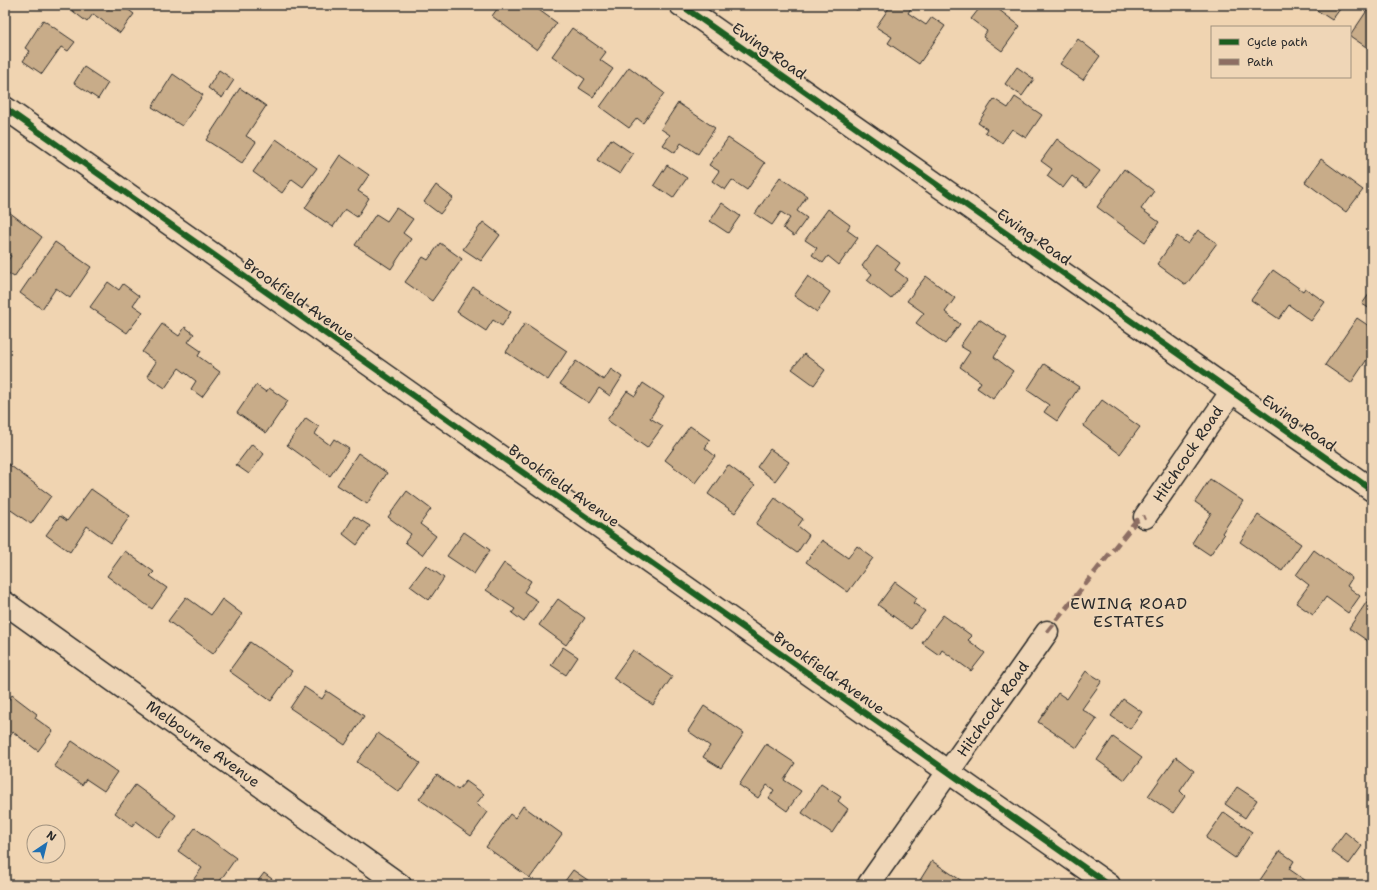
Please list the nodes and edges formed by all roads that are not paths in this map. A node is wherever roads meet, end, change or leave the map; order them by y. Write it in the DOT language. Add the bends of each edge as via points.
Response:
graph roads {
  1 [pos="681,5"];
  2 [pos="5,108"];
  3 [pos="1232,391"];
  4 [pos="1372,490"];
  5 [pos="1146,517"];
  6 [pos="5,602"];
  7 [pos="1047,632"];
  8 [pos="949,772"];
  9 [pos="869,884"];
  10 [pos="400,885"];
  11 [pos="1109,885"];
  1 -- 3 [label="street, Ewing Road"];
  2 -- 8 [label="street, Brookfield Avenue"];
  3 -- 4 [label="street, Ewing Road"];
  3 -- 5 [label="street, Hitchcock Road"];
  6 -- 10 [label="street, Melbourne Avenue"];
  7 -- 8 [label="street, Hitchcock Road"];
  8 -- 9 [label="street, Hitchcock Road"];
  8 -- 11 [label="street, Brookfield Avenue"];
}
